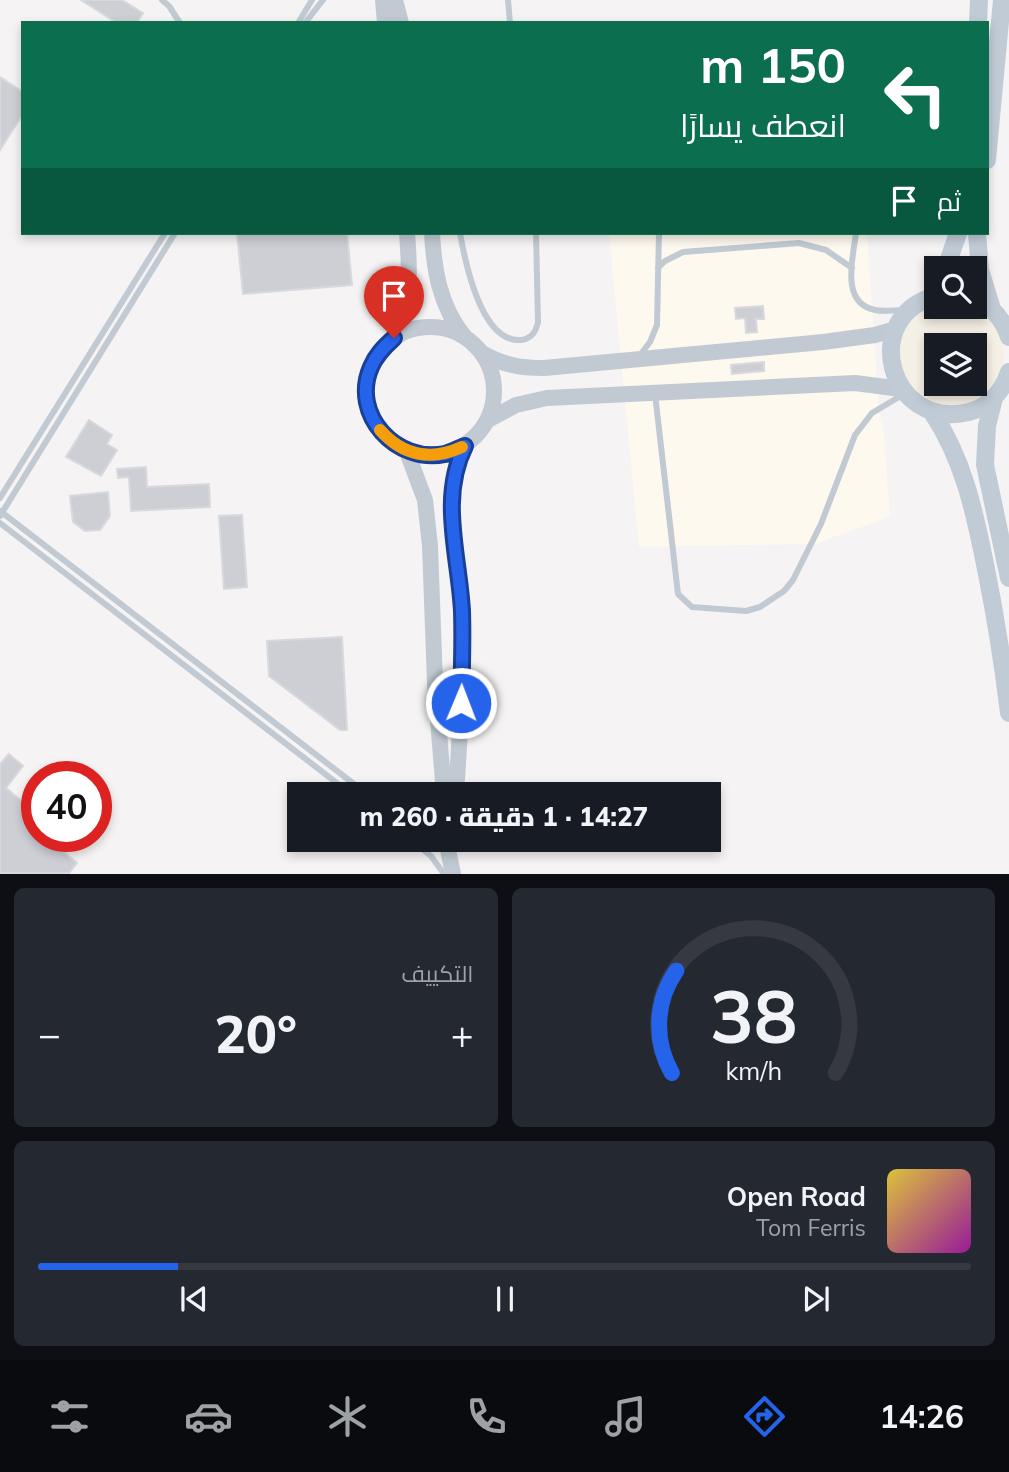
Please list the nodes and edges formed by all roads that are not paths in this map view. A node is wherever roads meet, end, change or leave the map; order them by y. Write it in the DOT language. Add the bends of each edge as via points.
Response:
graph roads {
  1 [pos="162,0"];
  2 [pos="312,0"];
  3 [pos="323,0"];
  4 [pos="383,0"];
  5 [pos="395,0"];
  6 [pos="508,0"];
  7 [pos="979,0"];
  8 [pos="1002,0"];
  9 [pos="179,21"];
  10 [pos="299,21"];
  11 [pos="307,21"];
  12 [pos="385,21"];
  13 [pos="400,21"];
  14 [pos="510,21"];
  15 [pos="978,21"];
  16 [pos="989,143"];
  17 [pos="164,235"];
  18 [pos="174,235"];
  19 [pos="407,235"];
  20 [pos="432,235"];
  21 [pos="461,235"];
  22 [pos="536,235"];
  23 [pos="659,235"];
  24 [pos="856,235"];
  25 [pos="957,235"];
  26 [pos="977,235"];
  27 [pos="950,256"];
  28 [pos="658,268"];
  29 [pos="852,268"];
  30 [pos="924,299"];
  31 [pos="987,306"];
  32 [pos="992,309"];
  33 [pos="909,310"];
  34 [pos="896,329"];
  35 [pos="1008,332"];
  36 [pos="464,336"];
  37 [pos="394,338"];
  38 [pos="482,353"];
  39 [pos="634,361"];
  40 [pos="1008,377"];
  41 [pos="903,391"];
  42 [pos="659,392"];
  43 [pos="994,398"];
  44 [pos="932,412"];
  45 [pos="488,420"];
  46 [pos="465,446"];
  47 [pos="407,452"];
  48 [pos="0,498"];
  49 [pos="1,513"];
  50 [pos="0,523"];
  51 [pos="1009,578"];
  52 [pos="1009,713"];
  53 [pos="335,782"];
  54 [pos="351,782"];
  55 [pos="443,782"];
  56 [pos="457,782"];
  57 [pos="426,852"];
  58 [pos="449,852"];
  59 [pos="456,852"];
  60 [pos="444,873"];
  61 [pos="454,873"];
  1 -- 9 [label="lane"];
  2 -- 10 [label="lane"];
  3 -- 11 [label="lane"];
  4 -- 12 [label="street"];
  5 -- 13 [label="street"];
  6 -- 14 [label="lane"];
  7 -- 15 [label="main road"];
  8 -- 16 [label="main road"];
  17 -- 48 [label="lane"];
  18 -- 49 [label="lane"];
  19 -- 37 [label="street" via="410,288 407,309"];
  20 -- 36 [label="street" via="445,307"];
  21 -- 22 [label="lane" via="479,306 500,332 515,340 531,337 538,322"];
  23 -- 28 [label="lane"];
  24 -- 29 [label="lane"];
  25 -- 27 [label="main road"];
  26 -- 32 [label="main road" via="980,270"];
  28 -- 29 [label="lane" via="683,253 799,243 826,250"];
  28 -- 39 [label="lane" via="657,325"];
  29 -- 33 [label="lane" via="850,285 859,302 877,310"];
  30 -- 33 [label="main road"];
  31 -- 32 [label="main road"];
  32 -- 35 [label="main road"];
  33 -- 34 [label="main road"];
  34 -- 39 [label="street" via="823,342 788,337 741,339"];
  34 -- 41 [label="main road" via="891,360"];
  36 -- 37 [label="street" via="428,327"];
  36 -- 38 [label="street"];
  37 -- 47 [label="street" via="370,369 368,408 376,427"];
  38 -- 39 [label="street" via="501,363 528,368"];
  38 -- 45 [label="street" via="494,386"];
  40 -- 43 [label="main road"];
  41 -- 42 [label="street" via="855,383 822,385 775,375 697,380"];
  41 -- 42 [label="lane" via="872,413 855,435 793,580 773,601 746,611 692,607 678,594"];
  41 -- 44 [label="main road"];
  42 -- 45 [label="street" via="547,398 516,405"];
  43 -- 44 [label="main road" via="965,413"];
  43 -- 51 [label="main road" via="984,446 985,465"];
  44 -- 52 [label="main road" via="948,435 970,493 993,602"];
  45 -- 46 [label="street"];
  46 -- 47 [label="street" via="447,454"];
  46 -- 56 [label="street" via="451,499 462,635"];
  47 -- 55 [label="street" via="425,500"];
  49 -- 54 [label="lane"];
  50 -- 53 [label="lane"];
  57 -- 60 [label="lane"];
  58 -- 61 [label="street"];
  59 -- 61 [label="street"];
}
